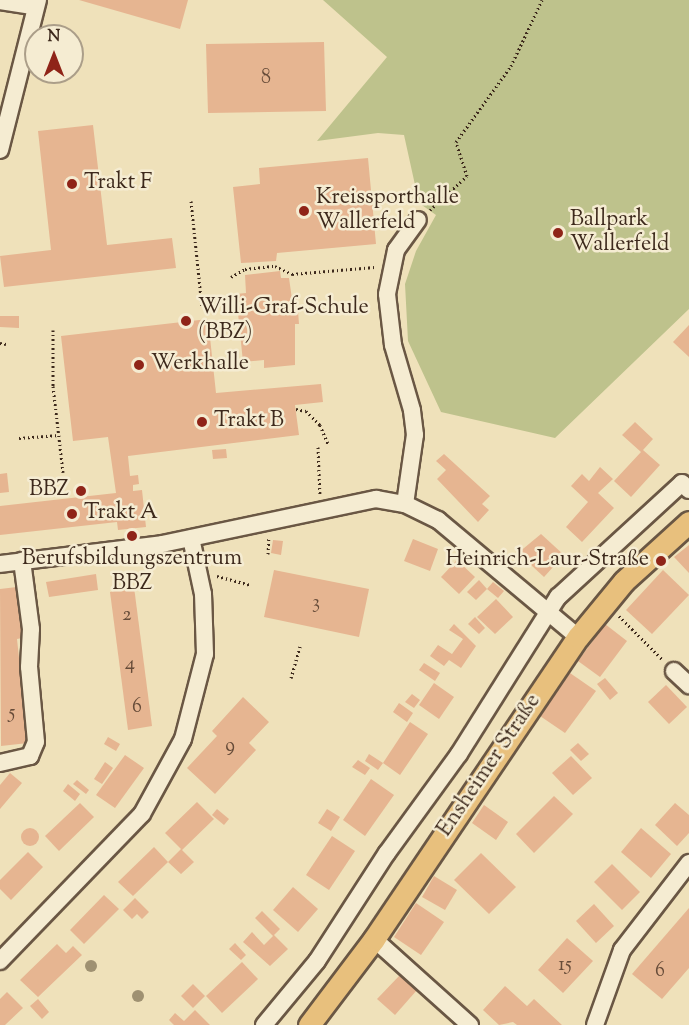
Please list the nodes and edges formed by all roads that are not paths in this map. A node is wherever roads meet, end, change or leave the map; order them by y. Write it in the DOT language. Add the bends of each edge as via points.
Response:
graph roads {
  1 [pos="0,1"];
  2 [pos="37,4"];
  3 [pos="0,150"];
  4 [pos="418,220"];
  5 [pos="686,486"];
  6 [pos="405,504"];
  7 [pos="689,522"];
  8 [pos="190,538"];
  9 [pos="22,561"];
  10 [pos="0,564"];
  11 [pos="550,610"];
  12 [pos="578,637"];
  13 [pos="0,763"];
  14 [pos="689,862"];
  15 [pos="375,939"];
  16 [pos="0,961"];
  17 [pos="264,1025"];
  18 [pos="309,1025"];
  19 [pos="470,1025"];
  20 [pos="595,1025"];
  1 -- 2 [label="street"];
  2 -- 3 [label="street"];
  4 -- 6 [label="street" via="396,250 387,294 393,345 412,410 415,435"];
  5 -- 11 [label="street" via="558,597"];
  6 -- 8 [label="street" via="376,499"];
  6 -- 11 [label="street" via="456,532"];
  7 -- 12 [label="main road, Ensheimer Straße" via="604,603"];
  8 -- 9 [label="street"];
  8 -- 16 [label="street" via="203,594 205,654 192,716 170,768 125,835"];
  9 -- 10 [label="street"];
  9 -- 13 [label="street" via="31,629 29,667 36,742 30,756"];
  11 -- 12 [label="street"];
  11 -- 17 [label="street" via="459,754 387,853 317,961"];
  12 -- 15 [label="main road, Ensheimer Straße"];
  14 -- 20 [label="street" via="622,950"];
  15 -- 18 [label="main road, Ensheimer Straße"];
  15 -- 19 [label="street"];
}
